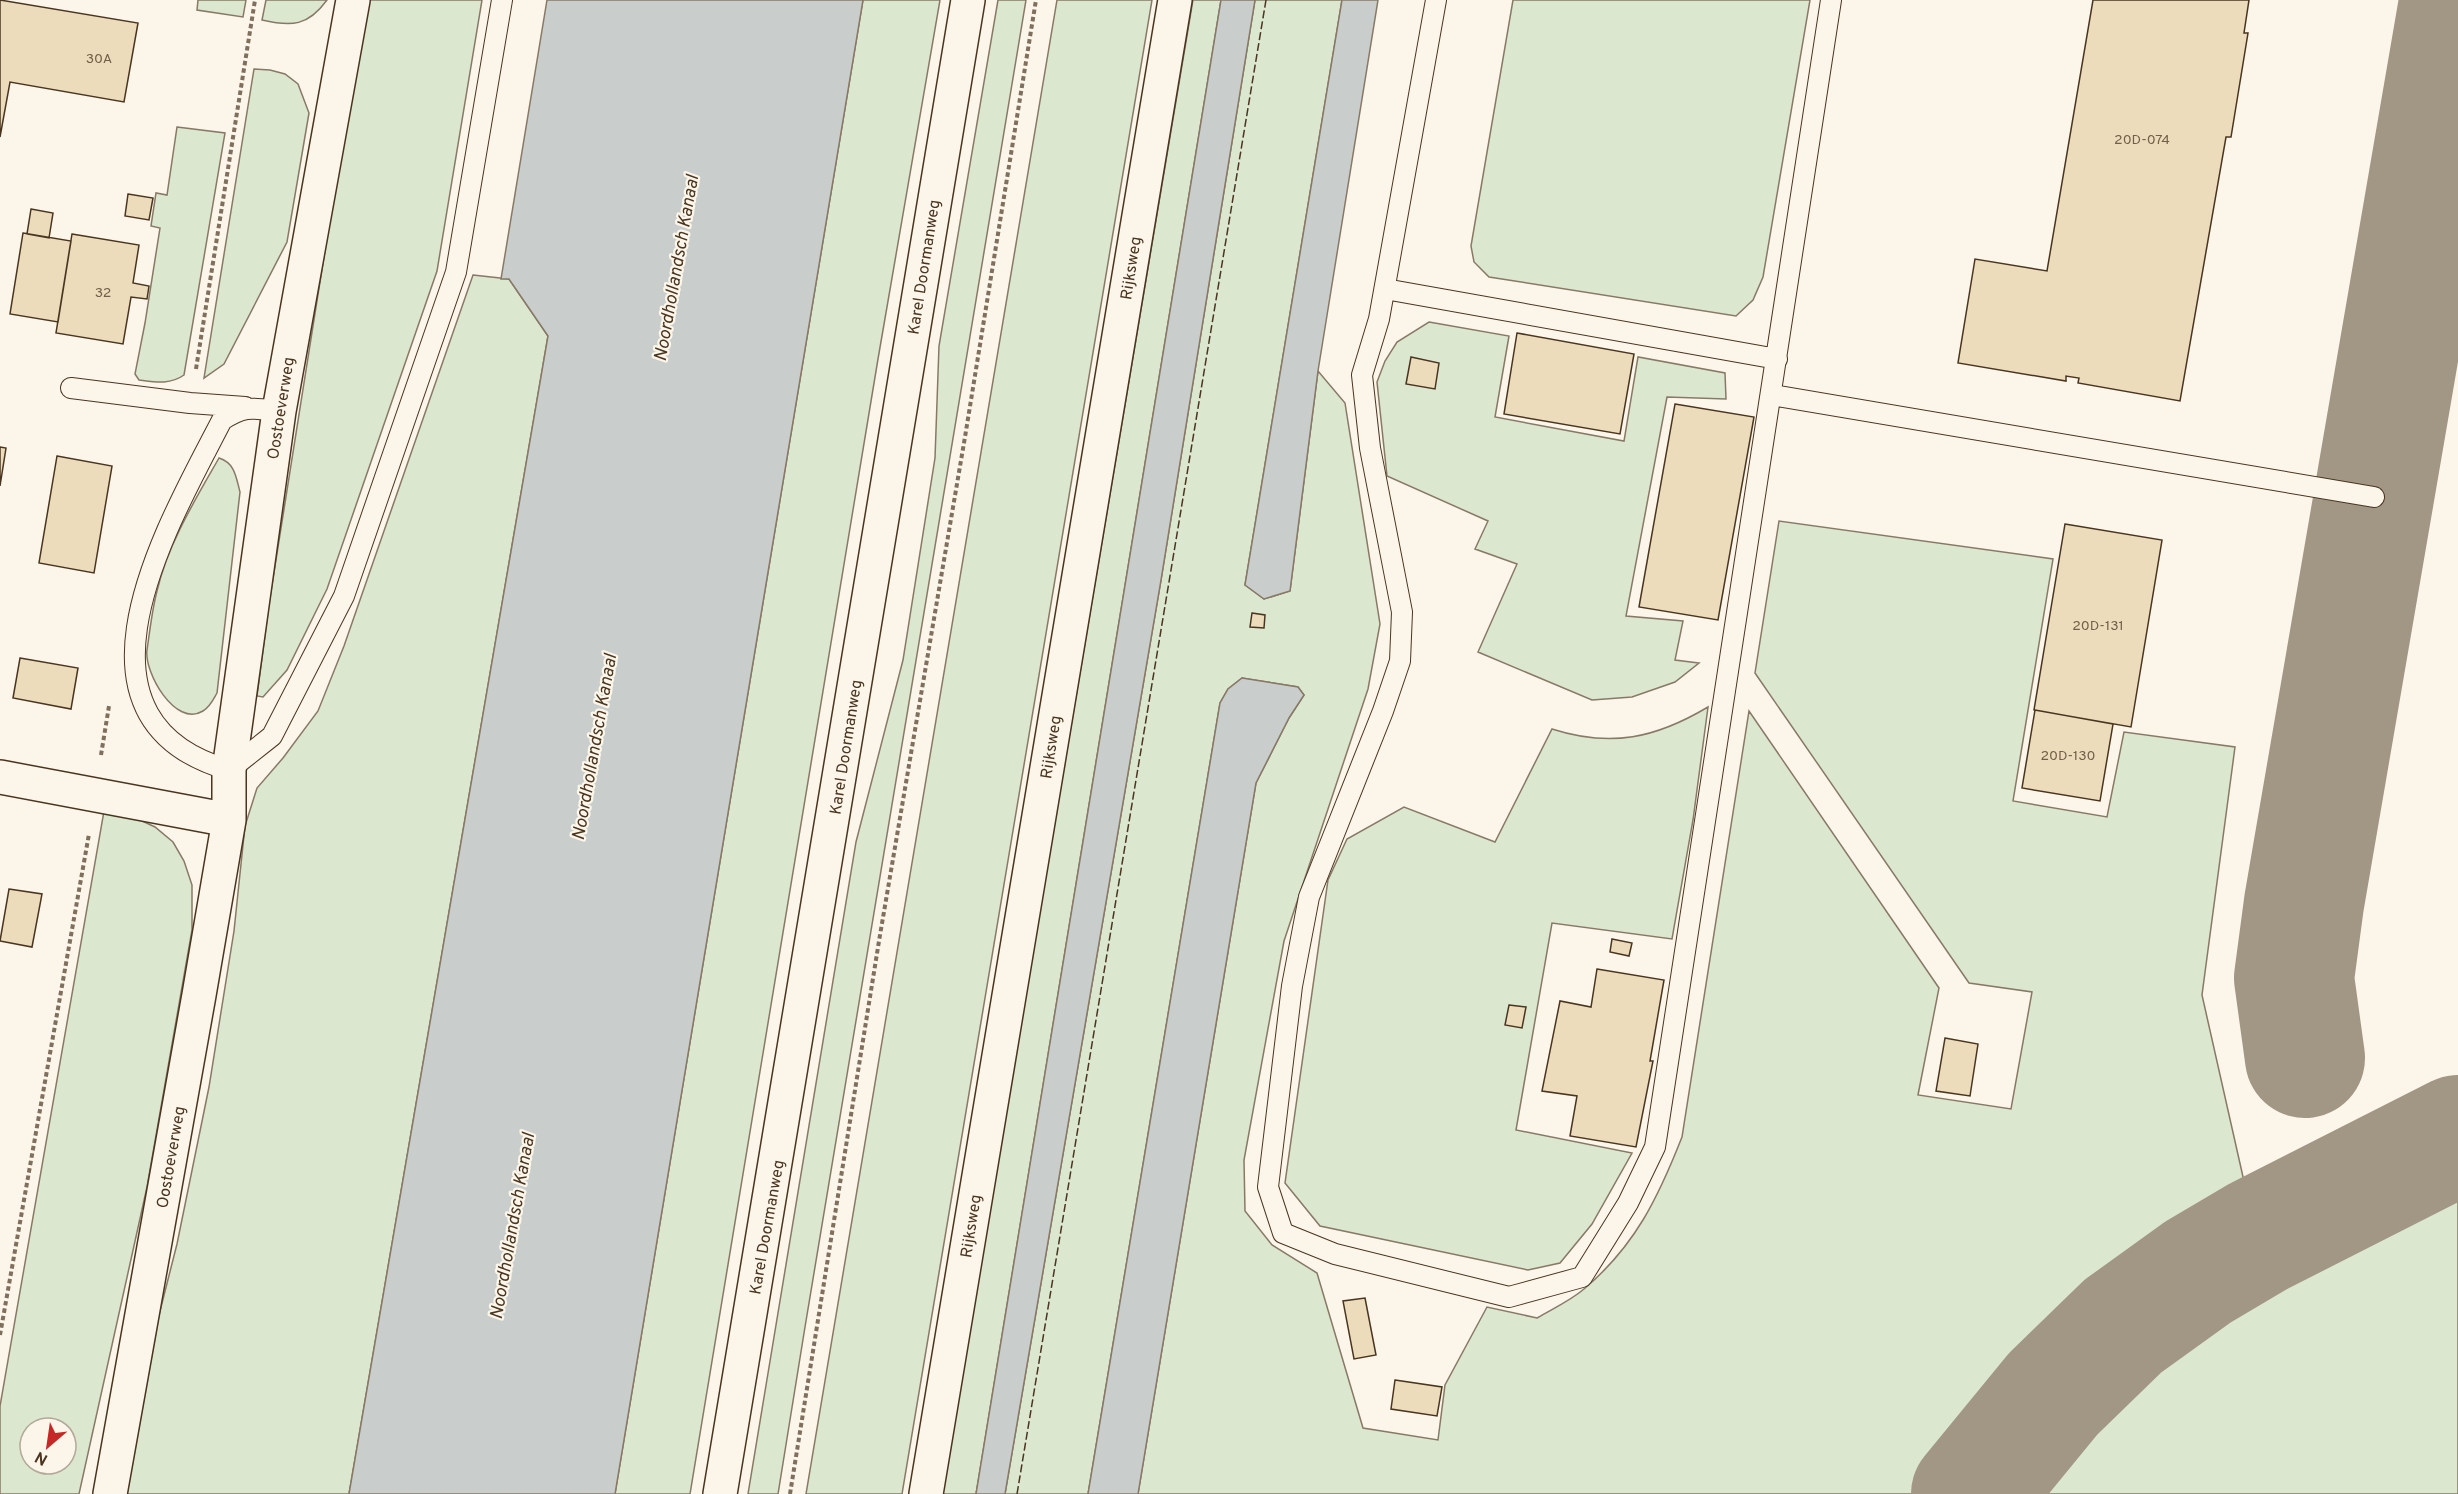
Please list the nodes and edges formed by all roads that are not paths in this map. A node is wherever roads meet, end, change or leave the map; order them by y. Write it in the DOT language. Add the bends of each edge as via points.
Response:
graph roads {
  1 [pos="353,0"];
  2 [pos="501,0"];
  3 [pos="968,0"];
  4 [pos="1175,0"];
  5 [pos="1436,0"];
  6 [pos="1831,0"];
  7 [pos="1385,288"];
  8 [pos="1777,359"];
  9 [pos="71,388"];
  10 [pos="1772,395"];
  11 [pos="266,409"];
  12 [pos="2374,497"];
  13 [pos="229,770"];
  14 [pos="0,777"];
  15 [pos="229,820"];
  16 [pos="110,1494"];
  17 [pos="720,1494"];
  18 [pos="926,1494"];
  1 -- 11 [label="street, Oostoeverweg"];
  2 -- 13 [label="lane" via="456,272 344,596 272,736"];
  3 -- 17 [label="street, Karel Doormanweg"];
  4 -- 18 [label="street, Rijksweg"];
  5 -- 7 [label="lane"];
  6 -- 8 [label="lane"];
  7 -- 8 [label="lane"];
  7 -- 10 [label="lane" via="1362,375 1370,448 1402,612 1400,661 1309,897 1292,986 1268,1187 1283,1233 1335,1254 1509,1297 1582,1277 1628,1203 1655,1147"];
  8 -- 10 [label="lane"];
  9 -- 11 [label="lane"];
  10 -- 12 [label="lane"];
  11 -- 13 [label="street, Oostoeverweg"];
  11 -- 13 [label="lane" via="238,410 222,420 157,551 136,634 138,693 147,714 163,735 204,763"];
  13 -- 15 [label="street, Oostoeverweg"];
  14 -- 15 [label="street"];
  15 -- 16 [label="street, Oostoeverweg"];
}
